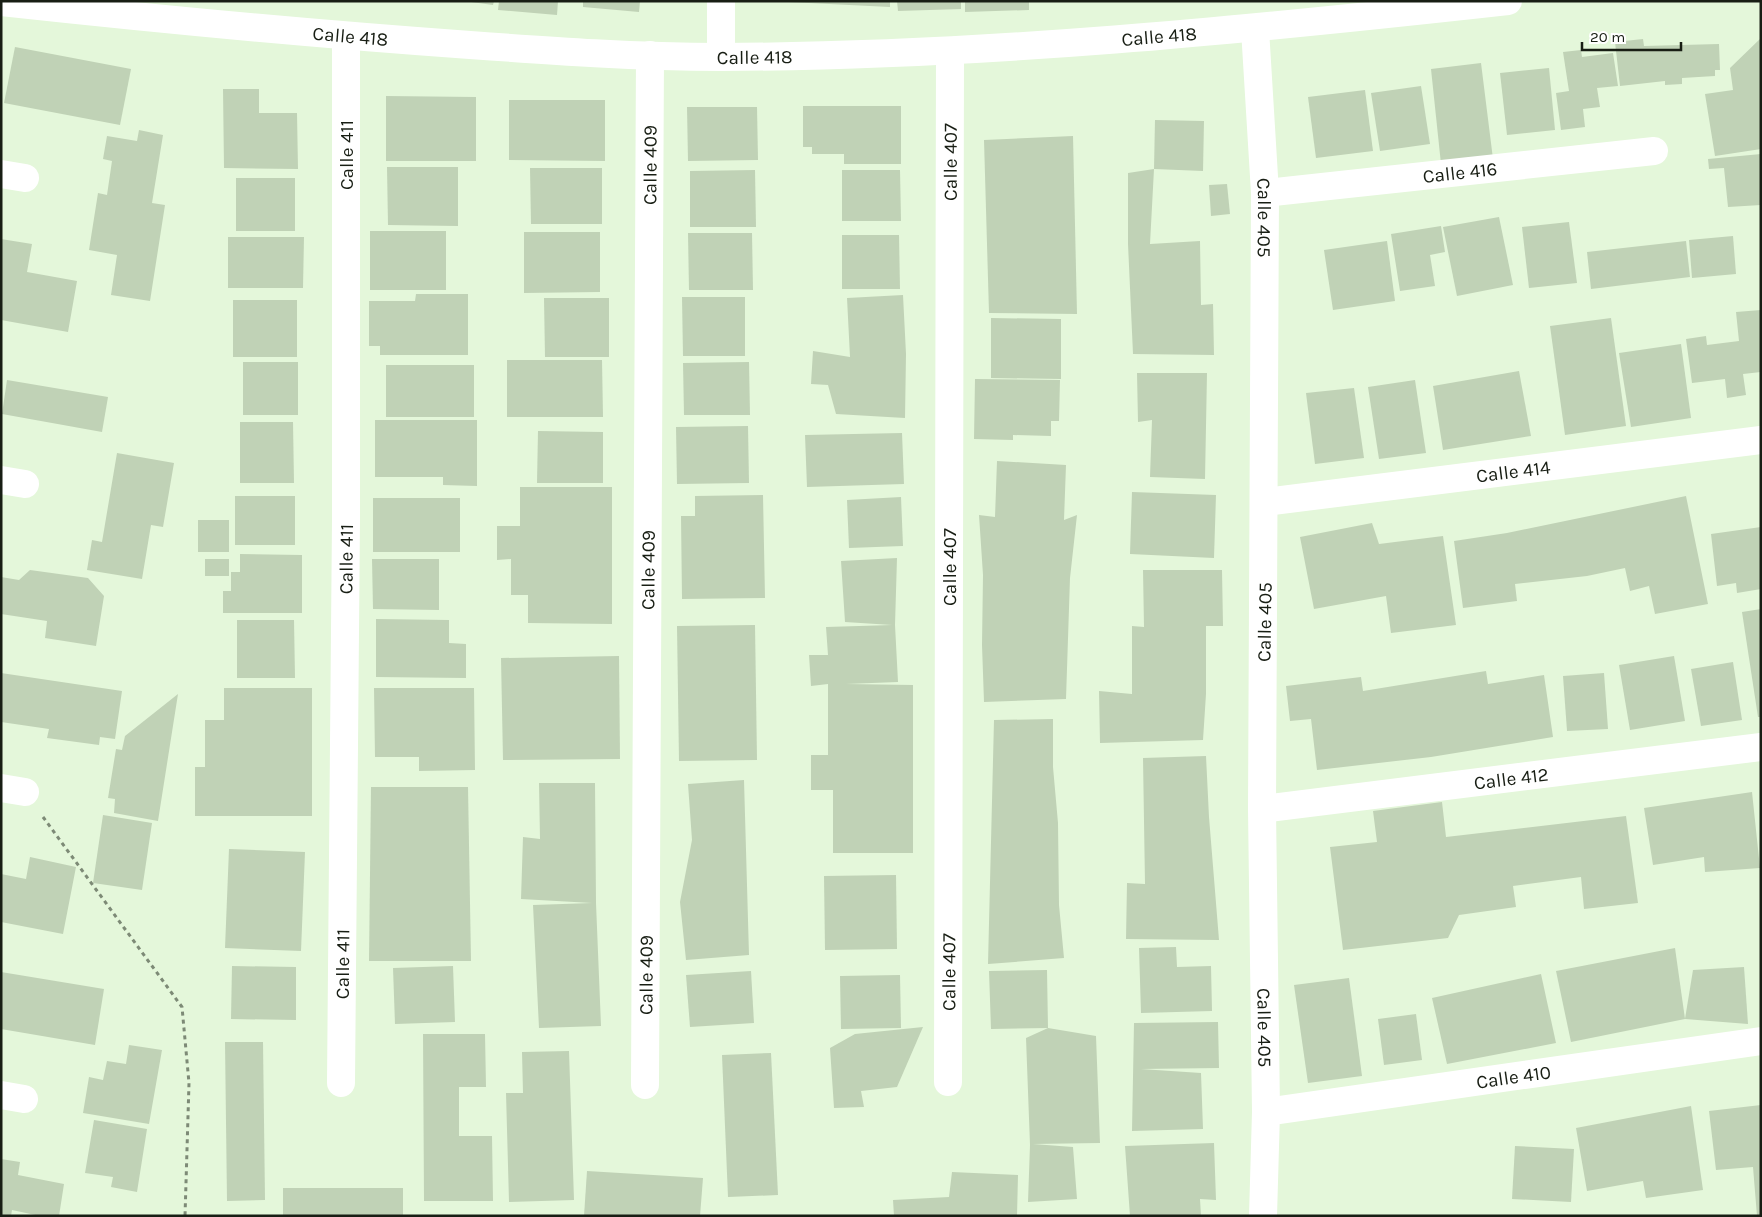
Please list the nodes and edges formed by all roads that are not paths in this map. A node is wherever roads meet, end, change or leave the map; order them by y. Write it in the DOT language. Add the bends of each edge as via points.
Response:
graph roads {
  1 [pos="721,1"];
  2 [pos="1508,1"];
  3 [pos="1,2"];
  4 [pos="1255,29"];
  5 [pos="346,36"];
  6 [pos="950,52"];
  7 [pos="650,55"];
  8 [pos="721,57"];
  9 [pos="1654,151"];
  10 [pos="1265,193"];
  11 [pos="1761,440"];
  12 [pos="1265,502"];
  13 [pos="1761,747"];
  14 [pos="1262,808"];
  15 [pos="1761,1041"];
  16 [pos="948,1082"];
  17 [pos="341,1083"];
  18 [pos="645,1084"];
  19 [pos="1266,1112"];
  20 [pos="1263,1216"];
  1 -- 8 [label="street"];
  2 -- 4 [label="street, Calle 418"];
  3 -- 5 [label="street, Calle 418"];
  4 -- 6 [label="street, Calle 418"];
  4 -- 10 [label="street, Calle 405"];
  5 -- 7 [label="street, Calle 418"];
  5 -- 17 [label="street, Calle 411"];
  6 -- 8 [label="street, Calle 418"];
  6 -- 16 [label="street, Calle 407"];
  7 -- 8 [label="street, Calle 418"];
  7 -- 18 [label="street, Calle 409"];
  9 -- 10 [label="street, Calle 416"];
  10 -- 12 [label="street, Calle 405"];
  11 -- 12 [label="street, Calle 414"];
  12 -- 14 [label="street, Calle 405"];
  13 -- 14 [label="street, Calle 412"];
  14 -- 19 [label="street, Calle 405"];
  15 -- 19 [label="street, Calle 410"];
  19 -- 20 [label="street, Calle 405"];
}
